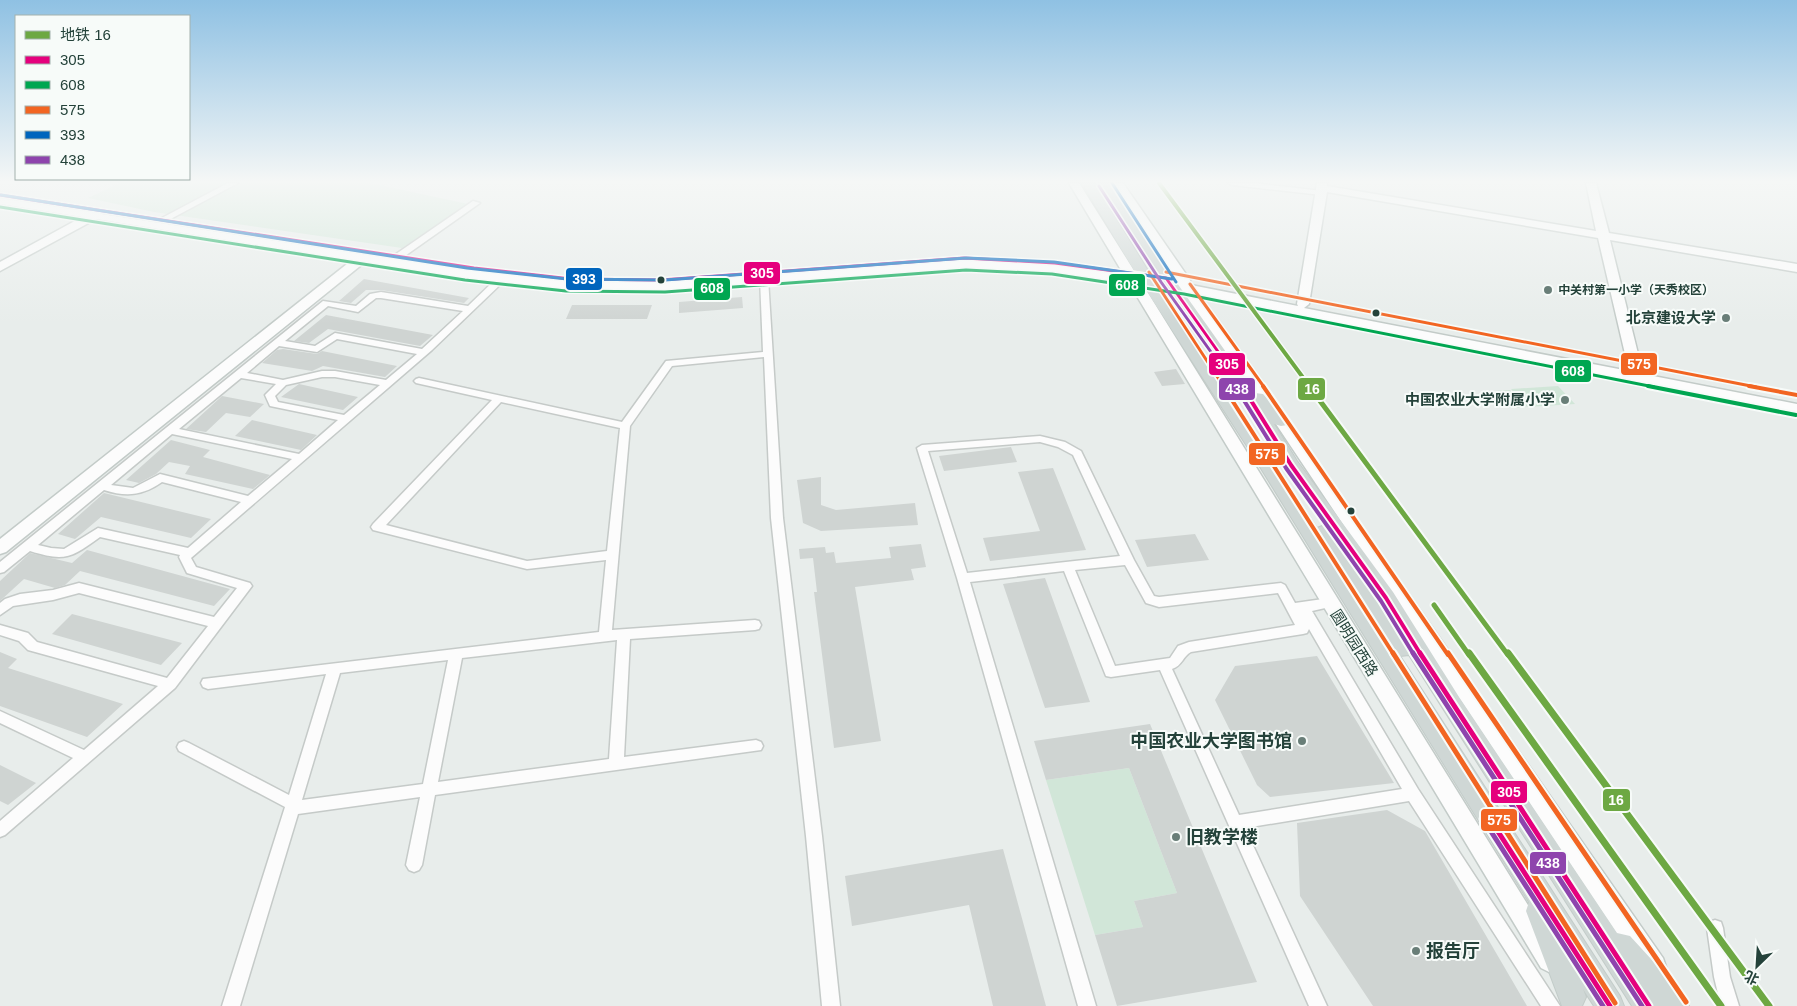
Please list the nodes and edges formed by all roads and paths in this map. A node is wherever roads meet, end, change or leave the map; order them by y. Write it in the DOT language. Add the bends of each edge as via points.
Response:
graph roads {
  1 [pos="69,230"];
  2 [pos="194,230"];
  3 [pos="227,230"];
  4 [pos="436,230"];
  5 [pos="1115,230"];
  6 [pos="1120,230"];
  7 [pos="1130,230"];
  8 [pos="1137,230"];
  9 [pos="1315,230"];
  10 [pos="1563,230"];
  11 [pos="1602,230"];
  12 [pos="1604,237"];
  13 [pos="399,256"];
  14 [pos="362,258"];
  15 [pos="0,267"];
  16 [pos="1797,268"];
  17 [pos="764,278"];
  18 [pos="502,279"];
  19 [pos="1157,280"];
  20 [pos="1303,304"];
  21 [pos="470,309"];
  22 [pos="276,343"];
  23 [pos="424,352"];
  24 [pos="768,354"];
  25 [pos="1636,373"];
  26 [pos="238,374"];
  27 [pos="1237,378"];
  28 [pos="419,381"];
  29 [pos="282,383"];
  30 [pos="388,383"];
  31 [pos="499,398"];
  32 [pos="1797,401"];
  33 [pos="1797,409"];
  34 [pos="347,419"];
  35 [pos="1282,421"];
  36 [pos="625,426"];
  37 [pos="170,430"];
  38 [pos="302,458"];
  39 [pos="102,486"];
  40 [pos="252,501"];
  41 [pos="28,546"];
  42 [pos="0,548"];
  43 [pos="190,553"];
  44 [pos="613,555"];
  45 [pos="1128,560"];
  46 [pos="1068,567"];
  47 [pos="0,569"];
  48 [pos="963,578"];
  49 [pos="1330,603"];
  50 [pos="1297,608"];
  51 [pos="0,610"];
  52 [pos="217,622"];
  53 [pos="755,625"];
  54 [pos="0,630"];
  55 [pos="624,634"];
  56 [pos="605,636"];
  57 [pos="456,654"];
  58 [pos="1164,666"];
  59 [pos="335,668"];
  60 [pos="208,683"];
  61 [pos="170,684"];
  62 [pos="0,717"];
  63 [pos="756,746"];
  64 [pos="184,747"];
  65 [pos="85,757"];
  66 [pos="616,765"];
  67 [pos="430,790"];
  68 [pos="1413,794"];
  69 [pos="292,804"];
  70 [pos="1235,823"];
  71 [pos="0,830"];
  72 [pos="414,865"];
  73 [pos="1526,877"];
  74 [pos="1579,901"];
  75 [pos="1715,928"];
  76 [pos="1567,1003"];
  77 [pos="231,1006"];
  78 [pos="830,1006"];
  79 [pos="1086,1006"];
  80 [pos="1318,1006"];
  81 [pos="1610,1006"];
  82 [pos="1649,1006"];
  83 [pos="1676,1006"];
  84 [pos="1681,1006"];
  85 [pos="1730,1006"];
  1 -- 15 [label="street"];
  2 -- 14 [label="street"];
  3 -- 13 [label="main road"];
  4 -- 13 [label="street"];
  5 -- 19 [label="street, 圆明园西路"];
  6 -- 19 [label="main road, 圆明园西路"];
  7 -- 19 [label="main road, 圆明园西路"];
  8 -- 19 [label="street, 圆明园西路"];
  9 -- 20 [label="street"];
  10 -- 12 [label="street"];
  11 -- 12 [label="main road"];
  12 -- 16 [label="street"];
  12 -- 25 [label="main road"];
  13 -- 19 [label="main road" via="526,275 602,281 661,280 964,258 1055,263"];
  14 -- 18 [label="street"];
  14 -- 42 [label="street"];
  17 -- 18 [label="street" via="630,287 567,286"];
  17 -- 19 [label="street" via="966,264 1053,268"];
  17 -- 24 [label="street"];
  18 -- 21 [label="street"];
  19 -- 20 [label="street"];
  19 -- 25 [label="street"];
  19 -- 27 [label="main road, 圆明园西路"];
  19 -- 35 [label="street, 圆明园西路"];
  19 -- 49 [label="street, 圆明园西路"];
  19 -- 73 [label="main road, 圆明园西路" via="1263,458"];
  20 -- 25 [label="street"];
  21 -- 22 [label="street" via="381,295 374,296 358,308 326,303"];
  21 -- 23 [label="street"];
  22 -- 23 [label="street" via="317,349 335,336"];
  22 -- 26 [label="street"];
  23 -- 30 [label="street"];
  24 -- 36 [label="street" via="669,363"];
  24 -- 78 [label="street" via="777,518"];
  25 -- 32 [label="street"];
  25 -- 33 [label="street"];
  26 -- 29 [label="street"];
  26 -- 37 [label="street"];
  27 -- 35 [label="main road"];
  27 -- 74 [label="main road, 圆明园西路" via="1291,465 1386,598 1450,704"];
  28 -- 31 [label="street"];
  29 -- 30 [label="street" via="322,374"];
  29 -- 34 [label="street" via="270,395 274,404"];
  30 -- 34 [label="street"];
  31 -- 36 [label="street"];
  31 -- 44 [label="street" via="377,527 526,565"];
  34 -- 38 [label="street"];
  35 -- 84 [label="street, 圆明园西路"];
  36 -- 44 [label="street"];
  37 -- 38 [label="street"];
  37 -- 39 [label="street"];
  38 -- 40 [label="street"];
  39 -- 40 [label="street" via="119,492 141,492 160,478"];
  39 -- 41 [label="street"];
  40 -- 43 [label="street"];
  41 -- 43 [label="street" via="53,554 69,554 98,532"];
  41 -- 47 [label="street"];
  43 -- 52 [label="street" via="185,558 191,570 246,586"];
  44 -- 56 [label="street"];
  45 -- 46 [label="street"];
  45 -- 48 [label="street" via="1077,453 1061,444 1040,439 922,448"];
  45 -- 50 [label="street" via="1150,600 1159,602 1281,588"];
  46 -- 48 [label="street"];
  46 -- 58 [label="street" via="1111,672"];
  48 -- 79 [label="street"];
  49 -- 50 [label="street"];
  49 -- 76 [label="street, 圆明园西路"];
  50 -- 58 [label="street" via="1303,629 1189,647 1174,663"];
  50 -- 68 [label="street"];
  51 -- 52 [label="street" via="20,598 53,595 79,588"];
  52 -- 61 [label="street"];
  53 -- 55 [label="street"];
  54 -- 61 [label="street" via="23,637 33,646"];
  55 -- 56 [label="street"];
  55 -- 66 [label="street"];
  56 -- 57 [label="street"];
  57 -- 59 [label="street"];
  57 -- 67 [label="street"];
  58 -- 70 [label="street"];
  59 -- 60 [label="street"];
  59 -- 69 [label="street"];
  61 -- 65 [label="street"];
  62 -- 65 [label="street"];
  63 -- 66 [label="street"];
  64 -- 69 [label="street"];
  65 -- 71 [label="street"];
  66 -- 67 [label="street"];
  67 -- 69 [label="street" via="298,807"];
  67 -- 72 [label="street"];
  68 -- 70 [label="street"];
  68 -- 76 [label="street"];
  69 -- 77 [label="street"];
  70 -- 80 [label="street"];
  73 -- 76 [label="main road"];
  73 -- 81 [label="main road, 圆明园西路"];
  74 -- 82 [label="main road, 圆明园西路"];
  74 -- 83 [label="main road"];
  75 -- 85 [label="street"];
}
